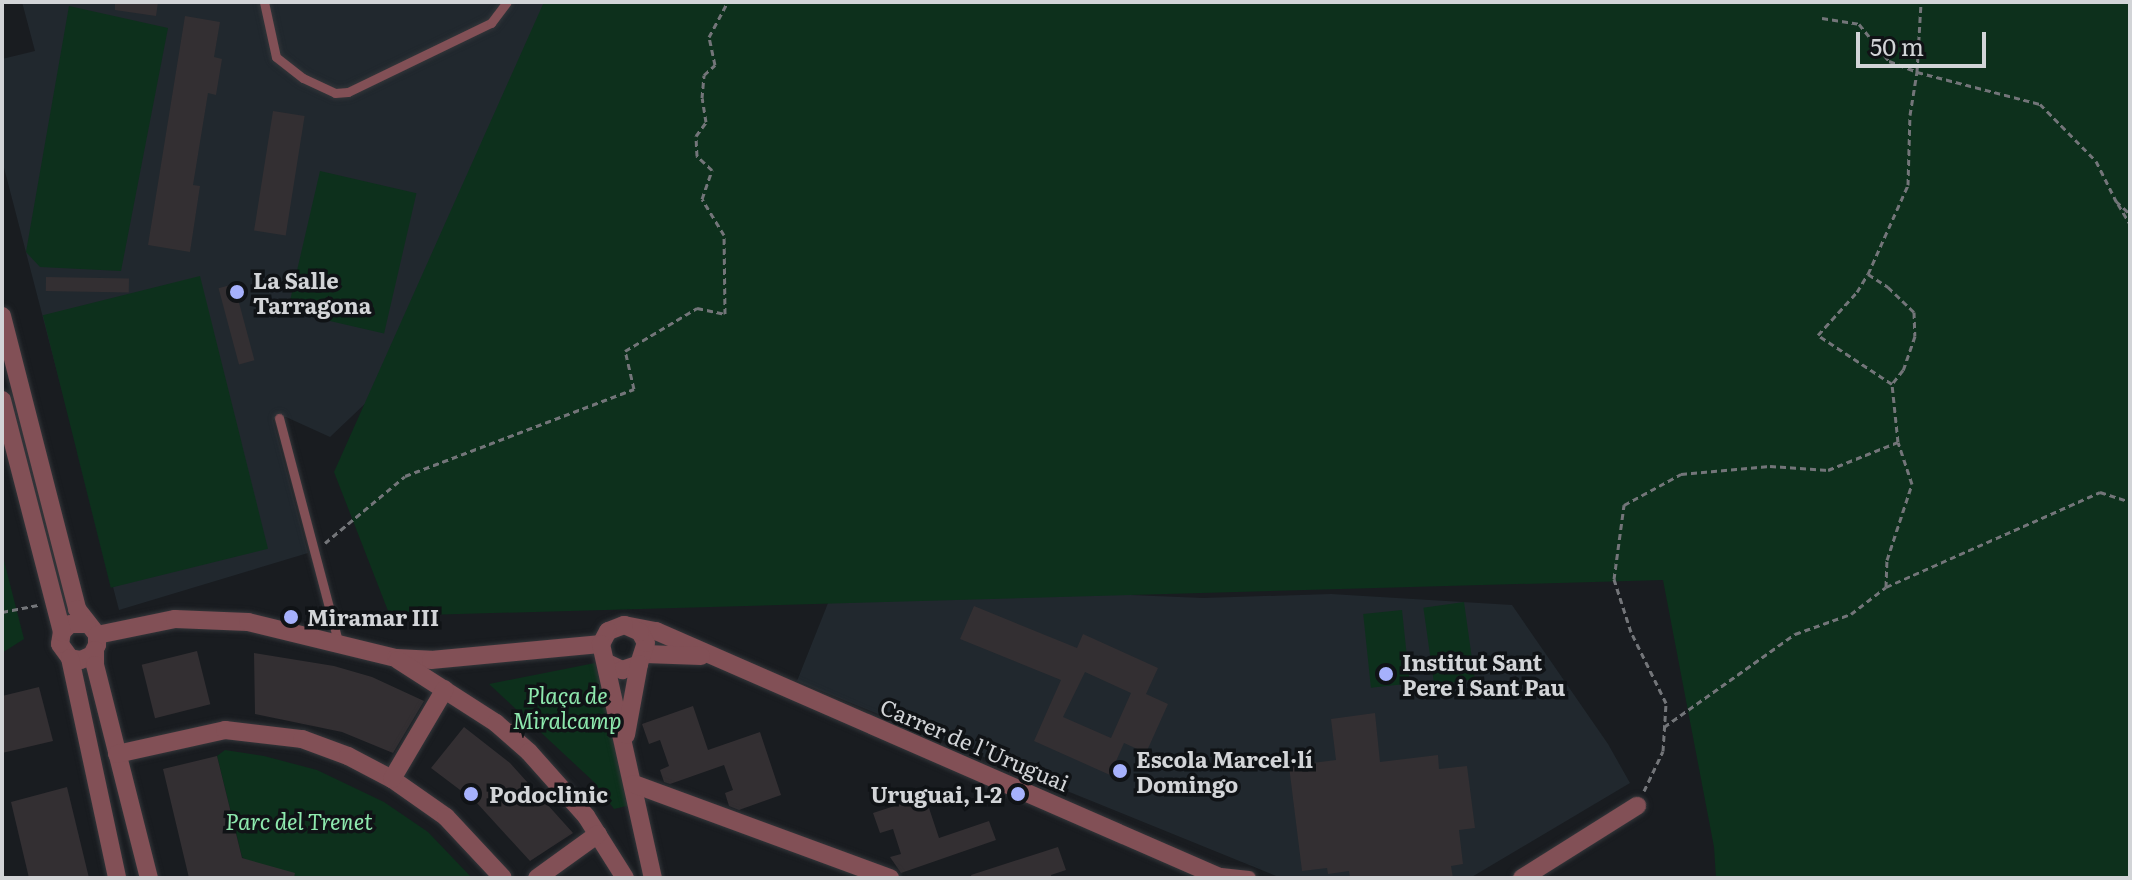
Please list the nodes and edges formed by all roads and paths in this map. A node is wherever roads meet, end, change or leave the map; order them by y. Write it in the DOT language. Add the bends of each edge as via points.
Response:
graph roads {
  1 [pos="265,2"];
  2 [pos="507,2"];
  3 [pos="728,2"];
  4 [pos="1921,2"];
  5 [pos="1822,18"];
  6 [pos="1917,72"];
  7 [pos="2116,201"];
  8 [pos="2130,214"];
  9 [pos="2130,224"];
  10 [pos="1868,274"];
  11 [pos="2,316"];
  12 [pos="1892,384"];
  13 [pos="2,400"];
  14 [pos="279,418"];
  15 [pos="1898,442"];
  16 [pos="2130,502"];
  17 [pos="314,552"];
  18 [pos="1886,587"];
  19 [pos="54,601"];
  20 [pos="2,612"];
  21 [pos="624,625"];
  22 [pos="62,632"];
  23 [pos="93,637"];
  24 [pos="338,642"];
  25 [pos="601,644"];
  26 [pos="707,656"];
  27 [pos="70,658"];
  28 [pos="396,658"];
  29 [pos="642,659"];
  30 [pos="607,663"];
  31 [pos="445,689"];
  32 [pos="1664,727"];
  33 [pos="624,741"];
  34 [pos="117,754"];
  35 [pos="392,779"];
  36 [pos="634,784"];
  37 [pos="1637,806"];
  38 [pos="598,834"];
  39 [pos="1222,876"];
  40 [pos="117,878"];
  41 [pos="149,878"];
  42 [pos="503,878"];
  43 [pos="537,878"];
  44 [pos="625,878"];
  45 [pos="653,878"];
  46 [pos="890,878"];
  47 [pos="1249,878"];
  48 [pos="1522,878"];
  1 -- 2 [label="lane" via="272,48 285,66 327,90 348,92 491,23"];
  3 -- 17 [label="path" via="709,37 715,65 704,75 706,122 696,136 697,156 712,170 702,199 724,235 725,314 697,308 625,351 634,389 405,476"];
  4 -- 6 [label="path"];
  5 -- 6 [label="path" via="1859,24 1889,61"];
  6 -- 7 [label="path" via="2040,104 2096,161"];
  6 -- 10 [label="path" via="1908,185"];
  7 -- 8 [label="path"];
  7 -- 9 [label="path"];
  10 -- 12 [label="path" via="1914,312 1915,336"];
  10 -- 12 [label="path" via="1818,335"];
  11 -- 23 [label="street" via="77,609"];
  12 -- 15 [label="path"];
  13 -- 19 [label="street"];
  14 -- 17 [label="lane"];
  15 -- 18 [label="path" via="1912,484 1887,560"];
  15 -- 32 [label="path" via="1828,470 1770,466 1681,474 1624,505 1614,579 1631,632 1666,703"];
  16 -- 18 [label="path" via="2100,492"];
  17 -- 24 [label="lane"];
  18 -- 32 [label="path" via="1851,614 1795,634"];
  19 -- 20 [label="path"];
  19 -- 22 [label="street"];
  21 -- 25 [label="street" via="608,631"];
  21 -- 26 [label="street" via="656,631"];
  21 -- 29 [label="street" via="640,632 646,643"];
  22 -- 23 [label="street" via="76,622"];
  22 -- 27 [label="street" via="60,644"];
  23 -- 24 [label="street" via="175,619 248,622"];
  23 -- 27 [label="street" via="81,660"];
  23 -- 34 [label="street"];
  24 -- 28 [label="street"];
  25 -- 28 [label="street" via="431,660"];
  25 -- 30 [label="street"];
  26 -- 29 [label="street"];
  26 -- 39 [label="street, Carrer de l'Uruguai"];
  27 -- 40 [label="street"];
  28 -- 31 [label="street"];
  29 -- 30 [label="street" via="622,670"];
  29 -- 33 [label="street"];
  30 -- 33 [label="street"];
  31 -- 35 [label="street"];
  31 -- 38 [label="street" via="529,752"];
  32 -- 37 [label="path" via="1663,751"];
  33 -- 36 [label="street"];
  34 -- 35 [label="street" via="225,730 302,739"];
  34 -- 41 [label="street"];
  35 -- 42 [label="street" via="446,817"];
  36 -- 45 [label="street"];
  36 -- 46 [label="street"];
  37 -- 48 [label="street"];
  38 -- 43 [label="street"];
  38 -- 44 [label="street"];
  39 -- 47 [label="street"];
}
